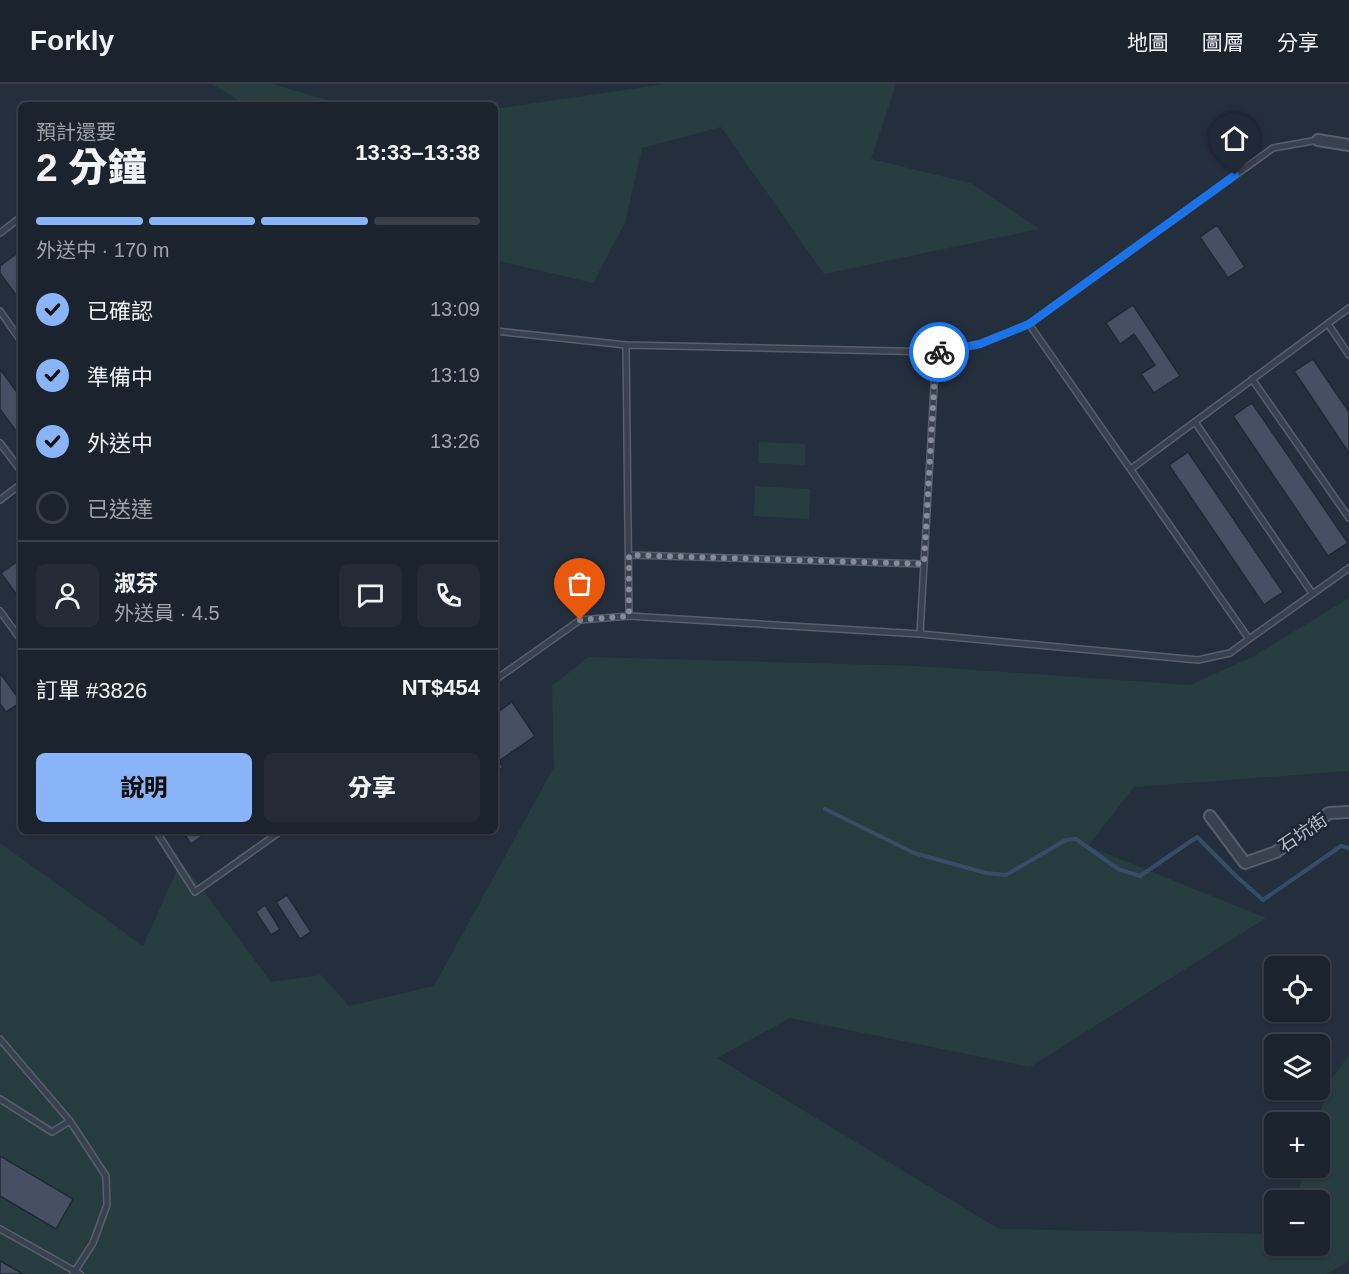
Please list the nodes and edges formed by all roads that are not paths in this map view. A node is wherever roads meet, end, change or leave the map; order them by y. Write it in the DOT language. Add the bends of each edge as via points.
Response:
graph roads {
  1 [pos="1318,140"];
  2 [pos="1349,145"];
  3 [pos="18,219"];
  4 [pos="0,233"];
  5 [pos="1349,308"];
  6 [pos="0,311"];
  7 [pos="1029,324"];
  8 [pos="1328,324"];
  9 [pos="498,332"];
  10 [pos="18,336"];
  11 [pos="626,345"];
  12 [pos="936,352"];
  13 [pos="1349,355"];
  14 [pos="1252,379"];
  15 [pos="1195,422"];
  16 [pos="0,443"];
  17 [pos="18,467"];
  18 [pos="1131,469"];
  19 [pos="18,485"];
  20 [pos="0,500"];
  21 [pos="1349,518"];
  22 [pos="629,555"];
  23 [pos="924,564"];
  24 [pos="1349,568"];
  25 [pos="1312,593"];
  26 [pos="0,611"];
  27 [pos="629,616"];
  28 [pos="920,634"];
  29 [pos="18,636"];
  30 [pos="1249,639"];
  31 [pos="498,678"];
  32 [pos="1349,812"];
  33 [pos="1210,816"];
  34 [pos="158,834"];
  35 [pos="275,834"];
  36 [pos="0,1039"];
  37 [pos="0,1099"];
  38 [pos="70,1121"];
  39 [pos="0,1228"];
  40 [pos="76,1273"];
  1 -- 2 [label="street"];
  1 -- 7 [label="lane" via="1273,148"];
  3 -- 4 [label="lane"];
  5 -- 8 [label="lane"];
  6 -- 10 [label="lane"];
  7 -- 12 [label="lane" via="980,344"];
  7 -- 18 [label="lane"];
  8 -- 13 [label="lane"];
  8 -- 14 [label="lane"];
  9 -- 11 [label="lane"];
  11 -- 12 [label="lane"];
  11 -- 22 [label="lane"];
  12 -- 23 [label="lane"];
  14 -- 15 [label="lane"];
  14 -- 21 [label="lane"];
  15 -- 18 [label="lane"];
  15 -- 25 [label="lane"];
  16 -- 17 [label="lane"];
  18 -- 30 [label="lane"];
  19 -- 20 [label="lane"];
  22 -- 23 [label="lane"];
  22 -- 27 [label="lane"];
  23 -- 28 [label="lane"];
  24 -- 25 [label="lane"];
  25 -- 30 [label="lane"];
  26 -- 29 [label="lane"];
  27 -- 28 [label="lane"];
  27 -- 31 [label="lane" via="580,620"];
  28 -- 30 [label="lane" via="1198,660 1230,653"];
  32 -- 33 [label="street, 石坑街" via="1329,813 1276,852 1245,863"];
  34 -- 35 [label="lane" via="195,892"];
  36 -- 38 [label="lane"];
  37 -- 38 [label="lane" via="52,1132"];
  38 -- 40 [label="lane" via="106,1176 107,1205 93,1243"];
  39 -- 40 [label="lane"];
}
